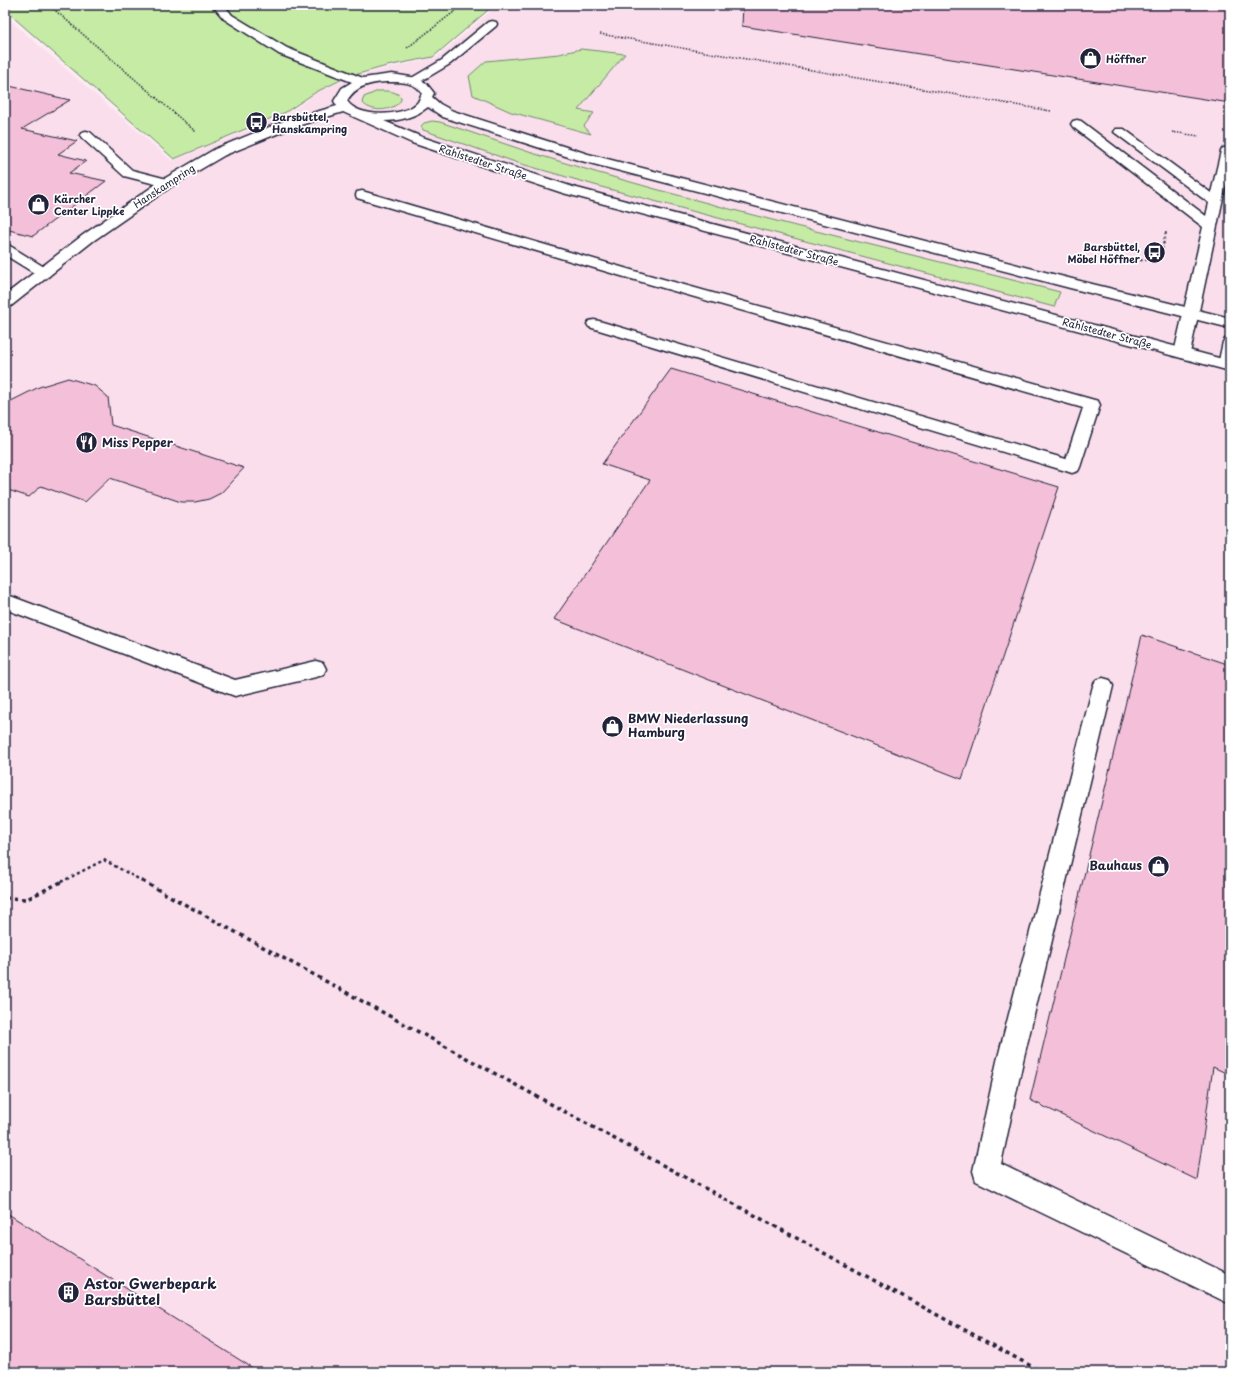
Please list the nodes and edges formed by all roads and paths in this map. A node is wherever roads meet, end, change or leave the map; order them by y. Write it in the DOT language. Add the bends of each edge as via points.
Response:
graph roads {
  1 [pos="49,5"];
  2 [pos="218,5"];
  3 [pos="492,24"];
  4 [pos="600,34"];
  5 [pos="414,81"];
  6 [pos="363,82"];
  7 [pos="427,99"];
  8 [pos="344,108"];
  9 [pos="1056,112"];
  10 [pos="364,117"];
  11 [pos="1077,124"];
  12 [pos="1168,131"];
  13 [pos="1120,132"];
  14 [pos="1183,134"];
  15 [pos="86,135"];
  16 [pos="1199,136"];
  17 [pos="1183,138"];
  18 [pos="1227,151"];
  19 [pos="220,152"];
  20 [pos="167,183"];
  21 [pos="362,195"];
  22 [pos="1216,202"];
  23 [pos="1167,225"];
  24 [pos="1211,226"];
  25 [pos="5,249"];
  26 [pos="1112,262"];
  27 [pos="44,273"];
  28 [pos="5,303"];
  29 [pos="1191,314"];
  30 [pos="1230,323"];
  31 [pos="594,324"];
  32 [pos="1230,342"];
  33 [pos="1182,353"];
  34 [pos="1228,365"];
  35 [pos="5,601"];
  36 [pos="316,668"];
  37 [pos="1103,686"];
  38 [pos="5,898"];
  39 [pos="1230,1290"];
  40 [pos="1042,1372"];
  1 -- 19 [label="path"];
  2 -- 6 [label="street" via="228,17 283,51"];
  3 -- 5 [label="lane" via="437,70"];
  4 -- 9 [label="path"];
  5 -- 6 [label="street" via="386,78"];
  5 -- 7 [label="street" via="427,90"];
  6 -- 8 [label="street" via="349,88 343,94 341,102"];
  7 -- 10 [label="street, Rahlstedter Straße" via="422,106 406,114 385,118"];
  7 -- 29 [label="street" via="448,114 583,157"];
  8 -- 10 [label="street, Rahlstedter Straße"];
  8 -- 19 [label="street, Hanskampring" via="289,124"];
  10 -- 33 [label="street, Rahlstedter Straße" via="417,140 568,190"];
  11 -- 24 [label="lane"];
  12 -- 14 [label="path"];
  13 -- 22 [label="lane"];
  14 -- 16 [label="path"];
  14 -- 17 [label="path"];
  15 -- 20 [label="lane" via="128,173"];
  18 -- 22 [label="lane"];
  19 -- 20 [label="street, Hanskampring"];
  20 -- 27 [label="street, Hanskampring" via="88,238"];
  21 -- 31 [label="lane" via="1092,405 1072,467"];
  22 -- 24 [label="lane"];
  23 -- 26 [label="path" via="1160,259"];
  24 -- 29 [label="lane"];
  25 -- 27 [label="lane"];
  27 -- 28 [label="street, Hanskampring"];
  29 -- 30 [label="street"];
  29 -- 33 [label="lane"];
  32 -- 34 [label="lane"];
  33 -- 34 [label="street, Rahlstedter Straße"];
  35 -- 36 [label="lane" via="235,688"];
  37 -- 39 [label="lane" via="1010,1061 986,1171"];
  38 -- 40 [label="path" via="27,899 104,860"];
}
